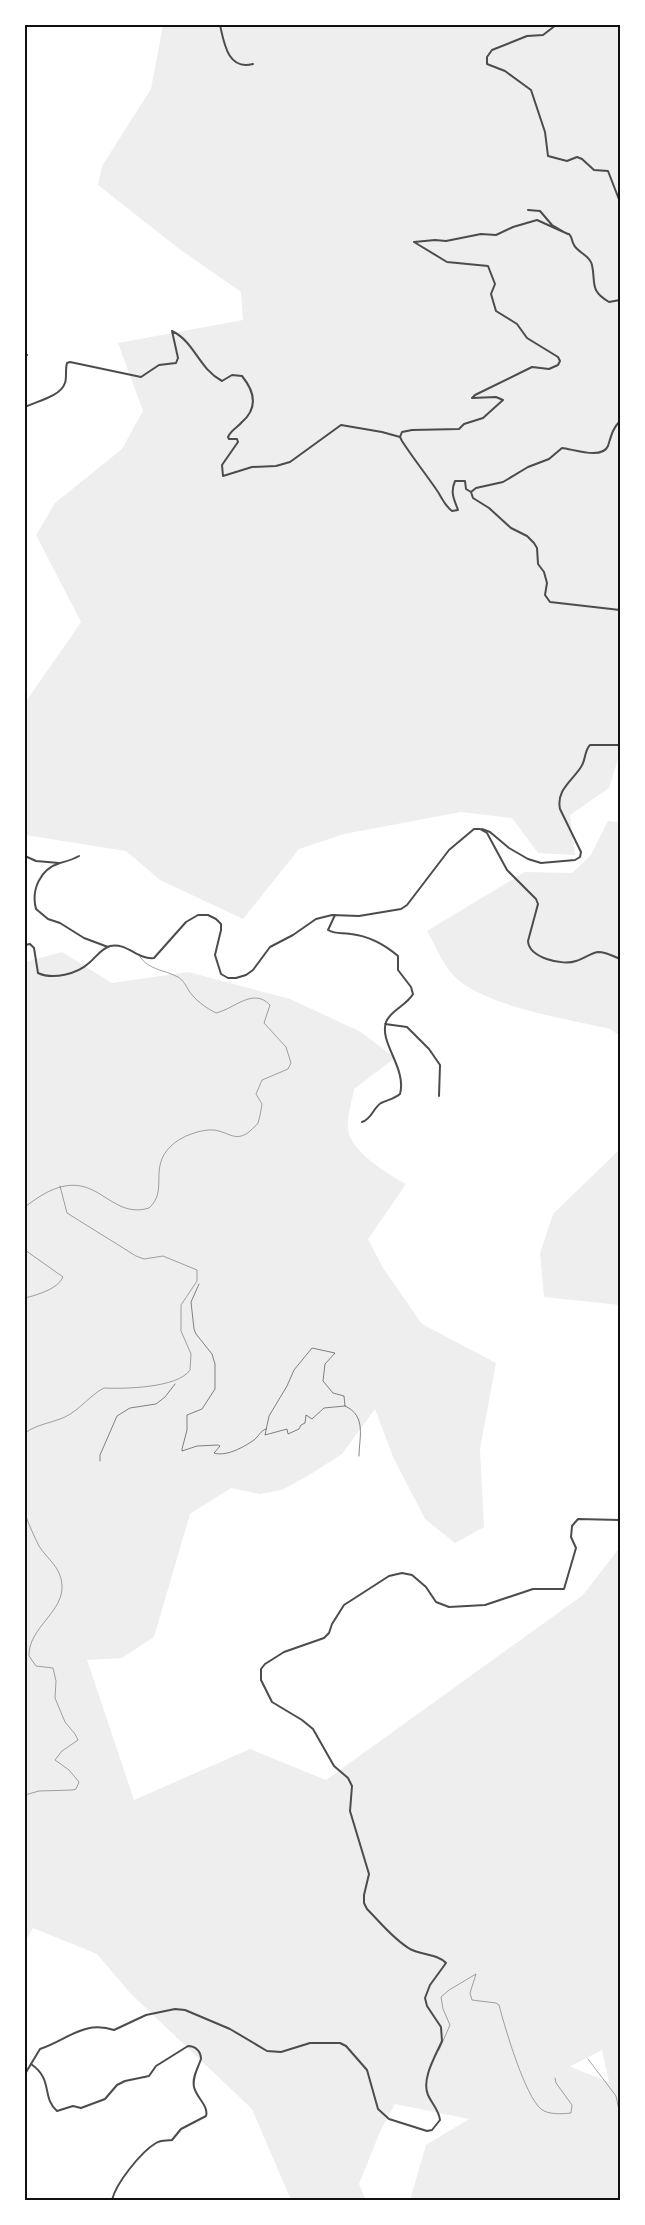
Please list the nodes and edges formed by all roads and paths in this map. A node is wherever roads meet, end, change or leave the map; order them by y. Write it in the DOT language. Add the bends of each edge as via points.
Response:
graph roads {
  1 [pos="220,25"];
  2 [pos="556,25"];
  3 [pos="253,64"];
  4 [pos="620,202"];
  5 [pos="528,210"];
  6 [pos="568,234"];
  7 [pos="620,300"];
  8 [pos="25,407"];
  9 [pos="620,421"];
  10 [pos="400,437"];
  11 [pos="471,492"];
  12 [pos="620,610"];
  13 [pos="620,745"];
  14 [pos="480,829"];
  15 [pos="25,856"];
  16 [pos="79,856"];
  17 [pos="59,863"];
  18 [pos="335,915"];
  19 [pos="25,945"];
  20 [pos="108,947"];
  21 [pos="139,956"];
  22 [pos="620,959"];
  23 [pos="385,1024"];
  24 [pos="439,1096"];
  25 [pos="362,1122"];
  26 [pos="60,1186"];
  27 [pos="25,1207"];
  28 [pos="25,1250"];
  29 [pos="199,1281"];
  30 [pos="25,1298"];
  31 [pos="182,1377"];
  32 [pos="345,1406"];
  33 [pos="268,1429"];
  34 [pos="25,1433"];
  35 [pos="359,1456"];
  36 [pos="100,1462"];
  37 [pos="25,1514"];
  38 [pos="620,1520"];
  39 [pos="25,1795"];
  40 [pos="438,2050"];
  41 [pos="588,2058"];
  42 [pos="31,2064"];
  43 [pos="25,2074"];
  44 [pos="555,2078"];
  45 [pos="620,2115"];
  46 [pos="112,2200"];
  1 -- 3 [label="street" via="232,59 246,66"];
  2 -- 4 [label="street" via="543,35 527,36 492,50 487,64 506,71 531,90 545,132 548,156 567,161 577,157 594,170 608,171"];
  5 -- 6 [label="street" via="540,211 552,225"];
  6 -- 7 [label="street" via="592,263 592,283 596,290 609,302"];
  6 -- 10 [label="street" via="537,220 496,235 414,242 447,262 488,266 495,284 491,294 496,311 516,324 526,338 560,361 549,369 532,367 476,395 472,398 496,397 503,400 483,418 459,428 402,432"];
  8 -- 10 [label="street" via="61,390 70,362 137,377 159,365 176,363 178,358 172,331 188,343 213,376 222,381 232,375 242,376 254,401 247,417 228,437 238,442 222,465 223,476 252,467 290,462 341,426"];
  9 -- 11 [label="street" via="603,452 562,448 502,482"];
  10 -- 11 [label="street" via="450,510 458,510 452,492 455,481 465,481 466,489"];
  11 -- 12 [label="street" via="473,498 534,543 538,564 547,583 545,595 550,602"];
  13 -- 14 [label="street" via="590,745 581,768 560,795 560,809 581,852 575,860 541,863 528,859 490,832"];
  14 -- 18 [label="street" via="469,832 449,850 411,901 401,909 359,916"];
  14 -- 22 [label="street" via="490,837 507,870 536,899 538,909 528,941 533,953 566,962 575,962 595,952"];
  15 -- 17 [label="street" via="36,861"];
  16 -- 17 [label="street"];
  17 -- 20 [label="street" via="38,880 34,894 36,909 48,920"];
  18 -- 21 [label="street" via="316,918 270,947 253,970 236,978 221,974 216,964 221,924 208,915 198,915 186,922 154,958"];
  18 -- 23 [label="street" via="328,930 371,939 398,956 398,970 413,994"];
  19 -- 20 [label="street" via="30,944 34,948 38,973 45,976 80,970"];
  20 -- 21 [label="street" via="126,947"];
  21 -- 26 [label="lane" via="144,963 184,981 191,995 216,1013 248,998 266,1001 270,1005 264,1023 286,1047 291,1063 288,1069 262,1080 256,1094 262,1104 258,1122 243,1136 206,1131 183,1138 171,1146 160,1162 158,1195 149,1208 133,1211 89,1187"];
  23 -- 24 [label="street" via="407,1027 430,1049 440,1065"];
  23 -- 25 [label="street" via="388,1046 402,1079 400,1094 381,1103"];
  26 -- 27 [label="lane"];
  26 -- 31 [label="lane" via="67,1213 127,1251 144,1259 163,1256 198,1270 197,1281 181,1304 182,1335 191,1354 190,1370"];
  28 -- 30 [label="lane" via="63,1277 52,1287"];
  29 -- 33 [label="path" via="191,1302 194,1329 212,1354 215,1389 202,1408 187,1415 182,1451 218,1445 215,1453 234,1451"];
  31 -- 34 [label="lane" via="143,1388 104,1388 84,1406"];
  31 -- 36 [label="path" via="156,1404 130,1408 117,1416 100,1454"];
  32 -- 33 [label="path" via="324,1408 312,1419 306,1414 300,1429 288,1434 287,1429 265,1435"];
  32 -- 33 [label="path" via="344,1396 333,1393 323,1381 325,1364 335,1353 312,1348 294,1370 268,1416"];
  32 -- 35 [label="path" via="356,1413 361,1427"];
  37 -- 39 [label="lane" via="39,1545 59,1572 62,1585 59,1599 30,1645 29,1656 36,1666 53,1668 55,1698 65,1722 78,1740 55,1760 78,1782 73,1790 39,1791"];
  38 -- 40 [label="street" via="578,1519 572,1526 571,1537 576,1548 564,1589 533,1589 485,1605 450,1607 436,1602 412,1575 389,1576 344,1605 324,1638 284,1652 261,1669 261,1680 272,1702 313,1730 334,1766 352,1786 350,1812 369,1874 364,1895 367,1909 409,1948 443,1959 446,1963 425,1998 441,2027 442,2041"];
  40 -- 42 [label="street" via="426,2092 439,2112 440,2120 427,2131 389,2119 378,2109 367,2070 340,2043 310,2043 281,2052 267,2051 230,2029 185,2010 163,2010 114,2030 87,2027 40,2048"];
  40 -- 44 [label="lane" via="450,2025 441,1997 444,1992 476,1974 470,1993 472,2000 499,2005 524,2081 535,2102 549,2113 571,2113 572,2105"];
  41 -- 45 [label="lane" via="616,2096"];
  42 -- 43 [label="street"];
  42 -- 46 [label="street" via="42,2074 57,2112 73,2106 81,2108 105,2098 125,2081 149,2076 156,2066 188,2046 198,2050 201,2059 194,2075 194,2087 207,2110 206,2116 182,2129 172,2140 159,2142 143,2154 120,2183"];
}
